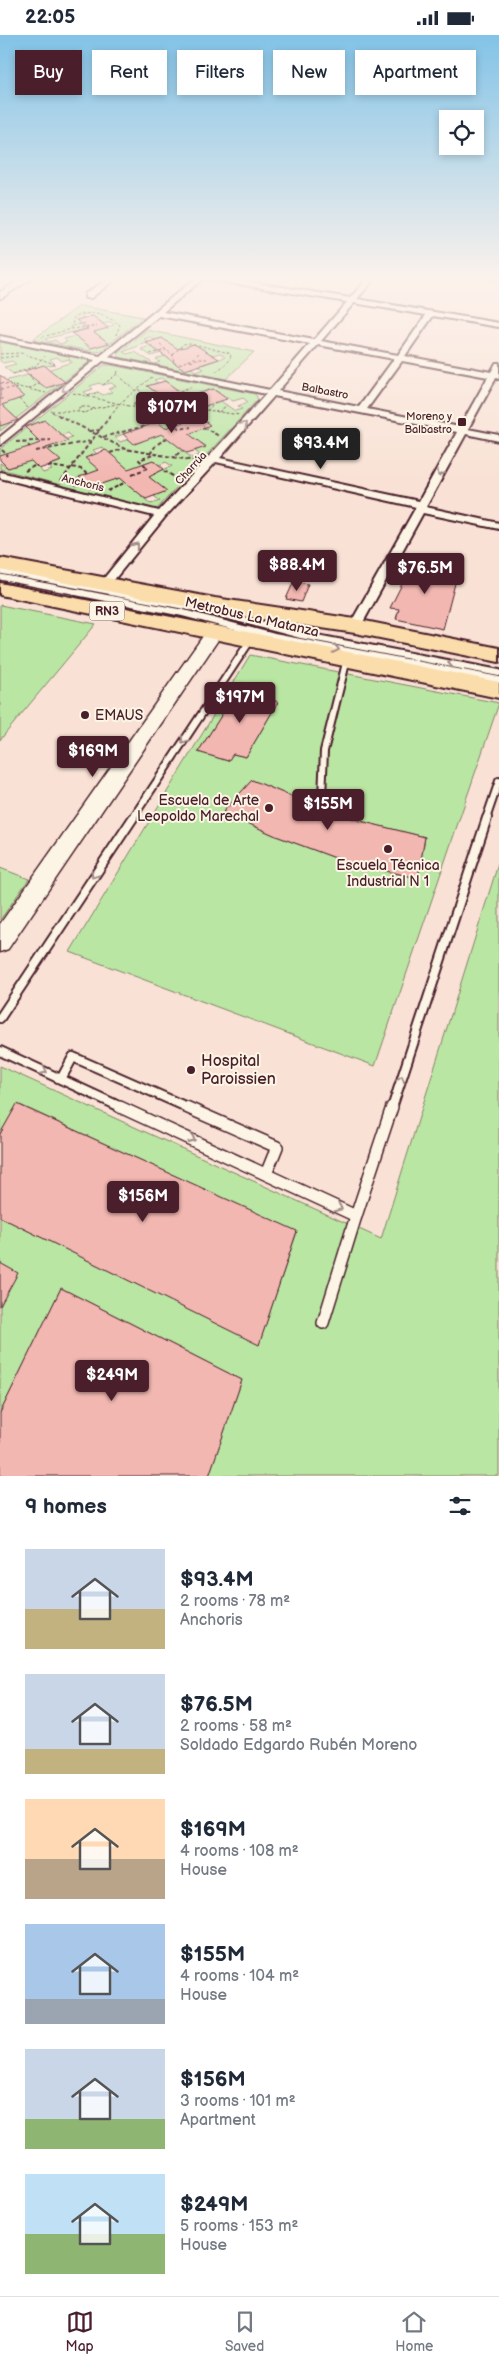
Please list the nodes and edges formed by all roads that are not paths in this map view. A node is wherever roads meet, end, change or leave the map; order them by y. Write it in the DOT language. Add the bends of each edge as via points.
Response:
graph roads {
  1 [pos="33,344"];
  2 [pos="120,344"];
  3 [pos="313,344"];
  4 [pos="327,344"];
  5 [pos="410,344"];
  6 [pos="103,358"];
  7 [pos="401,358"];
  8 [pos="499,365"];
  9 [pos="496,376"];
  10 [pos="272,392"];
  11 [pos="362,410"];
  12 [pos="464,431"];
  13 [pos="499,438"];
  14 [pos="0,442"];
  15 [pos="212,462"];
  16 [pos="0,475"];
  17 [pos="421,507"];
  18 [pos="161,515"];
  19 [pos="499,526"];
  20 [pos="0,564"];
  21 [pos="0,571"];
  22 [pos="0,577"];
  23 [pos="106,584"];
  24 [pos="0,589"];
  25 [pos="355,626"];
  26 [pos="257,627"];
  27 [pos="214,633"];
  28 [pos="499,655"];
  29 [pos="347,659"];
  30 [pos="499,673"];
  31 [pos="499,680"];
  32 [pos="499,690"];
  33 [pos="499,781"];
  34 [pos="322,797"];
  35 [pos="0,942"];
  36 [pos="0,1018"];
  37 [pos="0,1051"];
  38 [pos="61,1079"];
  39 [pos="266,1173"];
  40 [pos="356,1216"];
  41 [pos="323,1323"];
  1 -- 6 [label="street, Balbastro"];
  2 -- 6 [label="street"];
  3 -- 10 [label="street, Charrúa"];
  4 -- 7 [label="street"];
  5 -- 7 [label="street"];
  6 -- 10 [label="street, Balbastro"];
  6 -- 14 [label="street, one-way"];
  7 -- 9 [label="street"];
  7 -- 11 [label="street"];
  8 -- 9 [label="street"];
  9 -- 12 [label="street"];
  10 -- 11 [label="street, Balbastro"];
  15 -- 10 [label="street, Charrúa, one-way"];
  11 -- 12 [label="street, Balbastro"];
  12 -- 13 [label="street, Balbastro"];
  12 -- 17 [label="street, one-way"];
  15 -- 17 [label="street"];
  15 -- 18 [label="street, Charrúa"];
  16 -- 18 [label="street, Anchoris"];
  17 -- 19 [label="street"];
  17 -- 25 [label="street"];
  23 -- 18 [label="street, Charrúa, one-way"];
  20 -- 23 [label="highway, RN3"];
  21 -- 26 [label="lane, Metrobus La Matanza" via="206,610"];
  22 -- 26 [label="lane, Metrobus La Matanza"];
  23 -- 26 [label="highway, RN3" via="215,605"];
  24 -- 27 [label="highway, RN3"];
  25 -- 26 [label="highway, RN3"];
  25 -- 28 [label="highway, RN3"];
  26 -- 27 [label="highway, RN3"];
  26 -- 29 [label="highway, RN3"];
  30 -- 26 [label="lane, Metrobus La Matanza, one-way"];
  26 -- 31 [label="lane, Metrobus La Matanza, one-way" via="274,637"];
  26 -- 36 [label="lane, one-way"];
  27 -- 35 [label="street"];
  29 -- 32 [label="highway, RN3"];
  29 -- 34 [label="lane" via="324,751"];
  40 -- 33 [label="lane, one-way"];
  37 -- 38 [label="lane, one-way"];
  38 -- 39 [label="lane, one-way"];
  38 -- 39 [label="lane" via="73,1057 232,1126 276,1147"];
  39 -- 40 [label="lane, one-way"];
  40 -- 41 [label="lane"];
}
